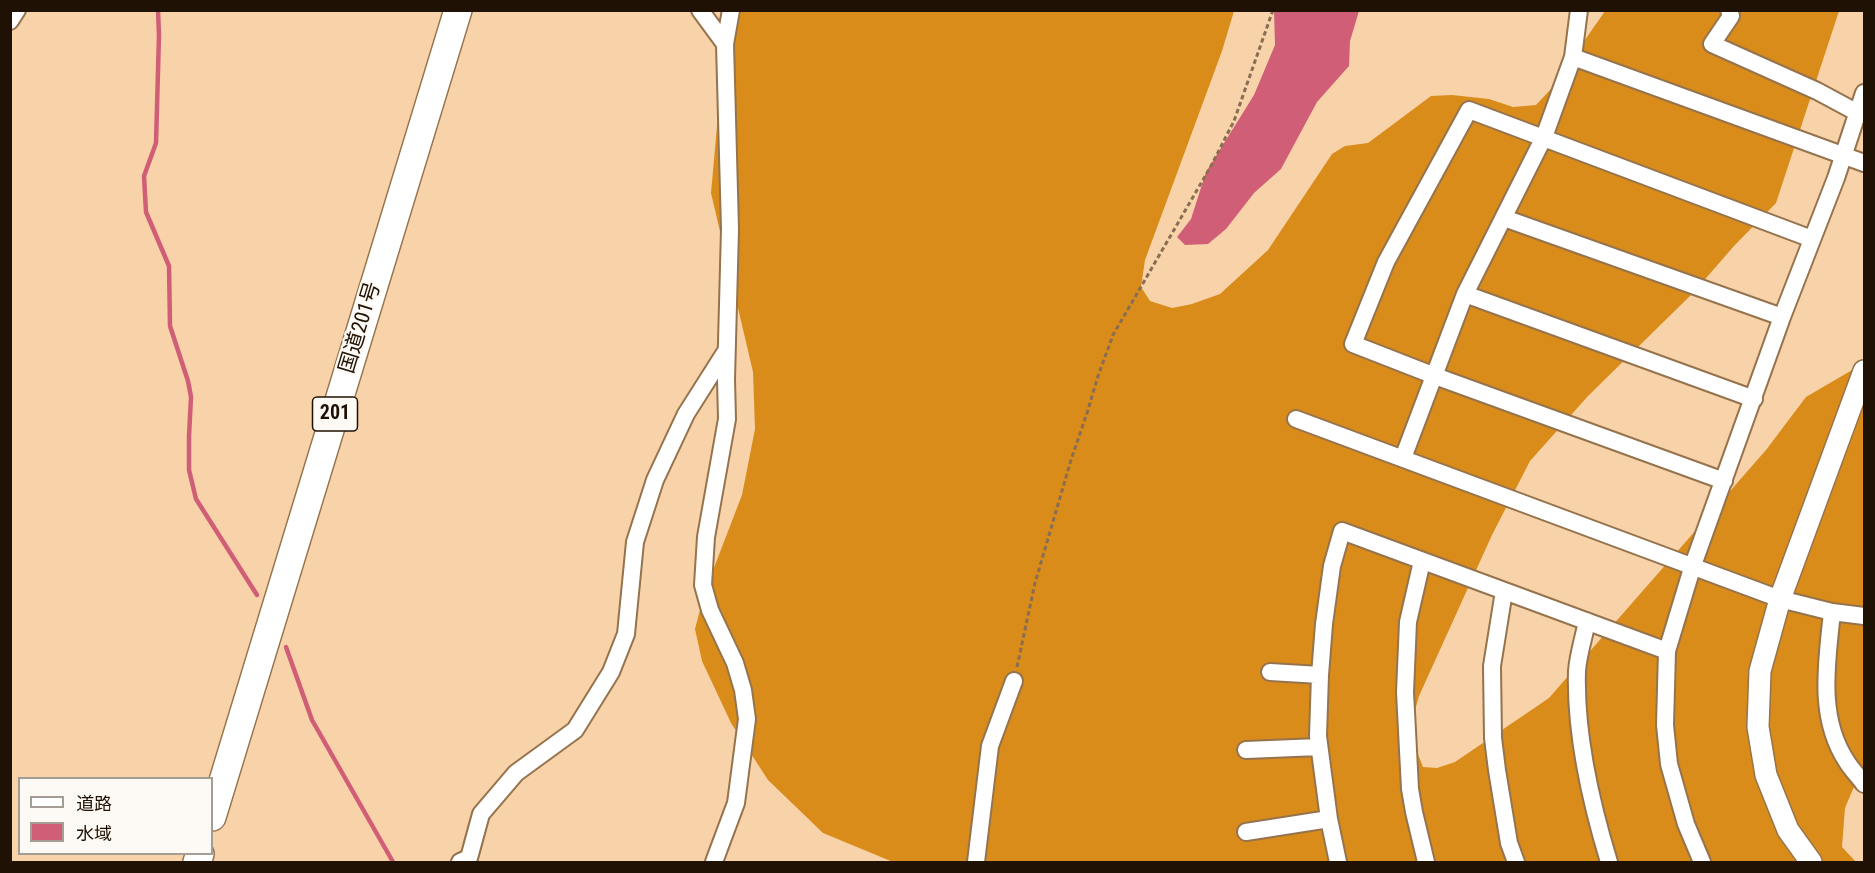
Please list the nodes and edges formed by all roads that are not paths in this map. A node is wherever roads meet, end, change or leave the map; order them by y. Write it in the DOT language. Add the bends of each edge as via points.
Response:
graph roads {
  1 [pos="17,10"];
  2 [pos="458,10"];
  3 [pos="700,10"];
  4 [pos="731,10"];
  5 [pos="1579,10"];
  6 [pos="1729,10"];
  7 [pos="10,21"];
  8 [pos="725,44"];
  9 [pos="1573,57"];
  10 [pos="1864,93"];
  11 [pos="1858,113"];
  12 [pos="1544,137"];
  13 [pos="1844,154"];
  14 [pos="1864,163"];
  15 [pos="1504,218"];
  16 [pos="1812,239"];
  17 [pos="1465,294"];
  18 [pos="1782,317"];
  19 [pos="727,350"];
  20 [pos="1864,371"];
  21 [pos="1435,376"];
  22 [pos="1754,399"];
  23 [pos="1296,419"];
  24 [pos="1403,458"];
  25 [pos="1724,481"];
  26 [pos="1422,561"];
  27 [pos="1693,565"];
  28 [pos="1504,591"];
  29 [pos="1780,599"];
  30 [pos="1832,612"];
  31 [pos="1864,616"];
  32 [pos="1587,621"];
  33 [pos="1667,651"];
  34 [pos="1270,672"];
  35 [pos="1320,675"];
  36 [pos="1014,681"];
  37 [pos="1320,747"];
  38 [pos="1246,750"];
  39 [pos="1864,784"];
  40 [pos="213,814"];
  41 [pos="1329,819"];
  42 [pos="1246,832"];
  43 [pos="460,862"];
  44 [pos="714,862"];
  45 [pos="976,862"];
  46 [pos="1338,862"];
  47 [pos="1426,862"];
  48 [pos="1516,862"];
  49 [pos="1609,862"];
  50 [pos="1702,862"];
  51 [pos="1811,862"];
  1 -- 7 [label="street"];
  2 -- 40 [label="highway, 国道201号 / 201"];
  3 -- 8 [label="street"];
  4 -- 8 [label="street"];
  5 -- 9 [label="street"];
  6 -- 11 [label="street" via="1731,16 1712,44"];
  8 -- 19 [label="street" via="730,230"];
  9 -- 12 [label="street"];
  9 -- 13 [label="street"];
  10 -- 11 [label="street"];
  11 -- 13 [label="street"];
  12 -- 15 [label="street"];
  12 -- 16 [label="street"];
  12 -- 21 [label="street" via="1469,110 1386,262 1353,344"];
  13 -- 14 [label="street"];
  13 -- 16 [label="street"];
  15 -- 17 [label="street"];
  15 -- 18 [label="street"];
  16 -- 18 [label="street"];
  17 -- 21 [label="street"];
  17 -- 22 [label="street"];
  18 -- 22 [label="street"];
  19 -- 43 [label="street" via="686,414 656,480 635,542 626,634 611,672 575,730 516,773 481,814 469,858"];
  19 -- 44 [label="street" via="728,419 706,537 703,585 710,610 735,663 747,719 736,803"];
  20 -- 29 [label="street"];
  21 -- 24 [label="street"];
  21 -- 25 [label="street"];
  22 -- 25 [label="street"];
  23 -- 24 [label="street"];
  24 -- 27 [label="street"];
  25 -- 27 [label="street"];
  26 -- 28 [label="street"];
  26 -- 35 [label="street" via="1342,531 1332,566"];
  26 -- 47 [label="street" via="1408,622 1405,692 1410,789"];
  27 -- 29 [label="street"];
  27 -- 33 [label="street"];
  28 -- 32 [label="street"];
  28 -- 48 [label="street" via="1492,666 1493,738 1509,843"];
  29 -- 30 [label="street"];
  29 -- 51 [label="street" via="1760,671 1758,727 1766,775 1788,830"];
  30 -- 31 [label="street"];
  30 -- 39 [label="street" via="1827,707 1846,762"];
  32 -- 33 [label="street"];
  32 -- 49 [label="street" via="1577,669 1578,717 1594,812"];
  33 -- 50 [label="street" via="1665,725 1669,764 1686,824"];
  34 -- 35 [label="street"];
  35 -- 37 [label="street"];
  36 -- 45 [label="street" via="990,746"];
  37 -- 38 [label="street"];
  37 -- 41 [label="street"];
  41 -- 42 [label="street"];
  41 -- 46 [label="street"];
}
